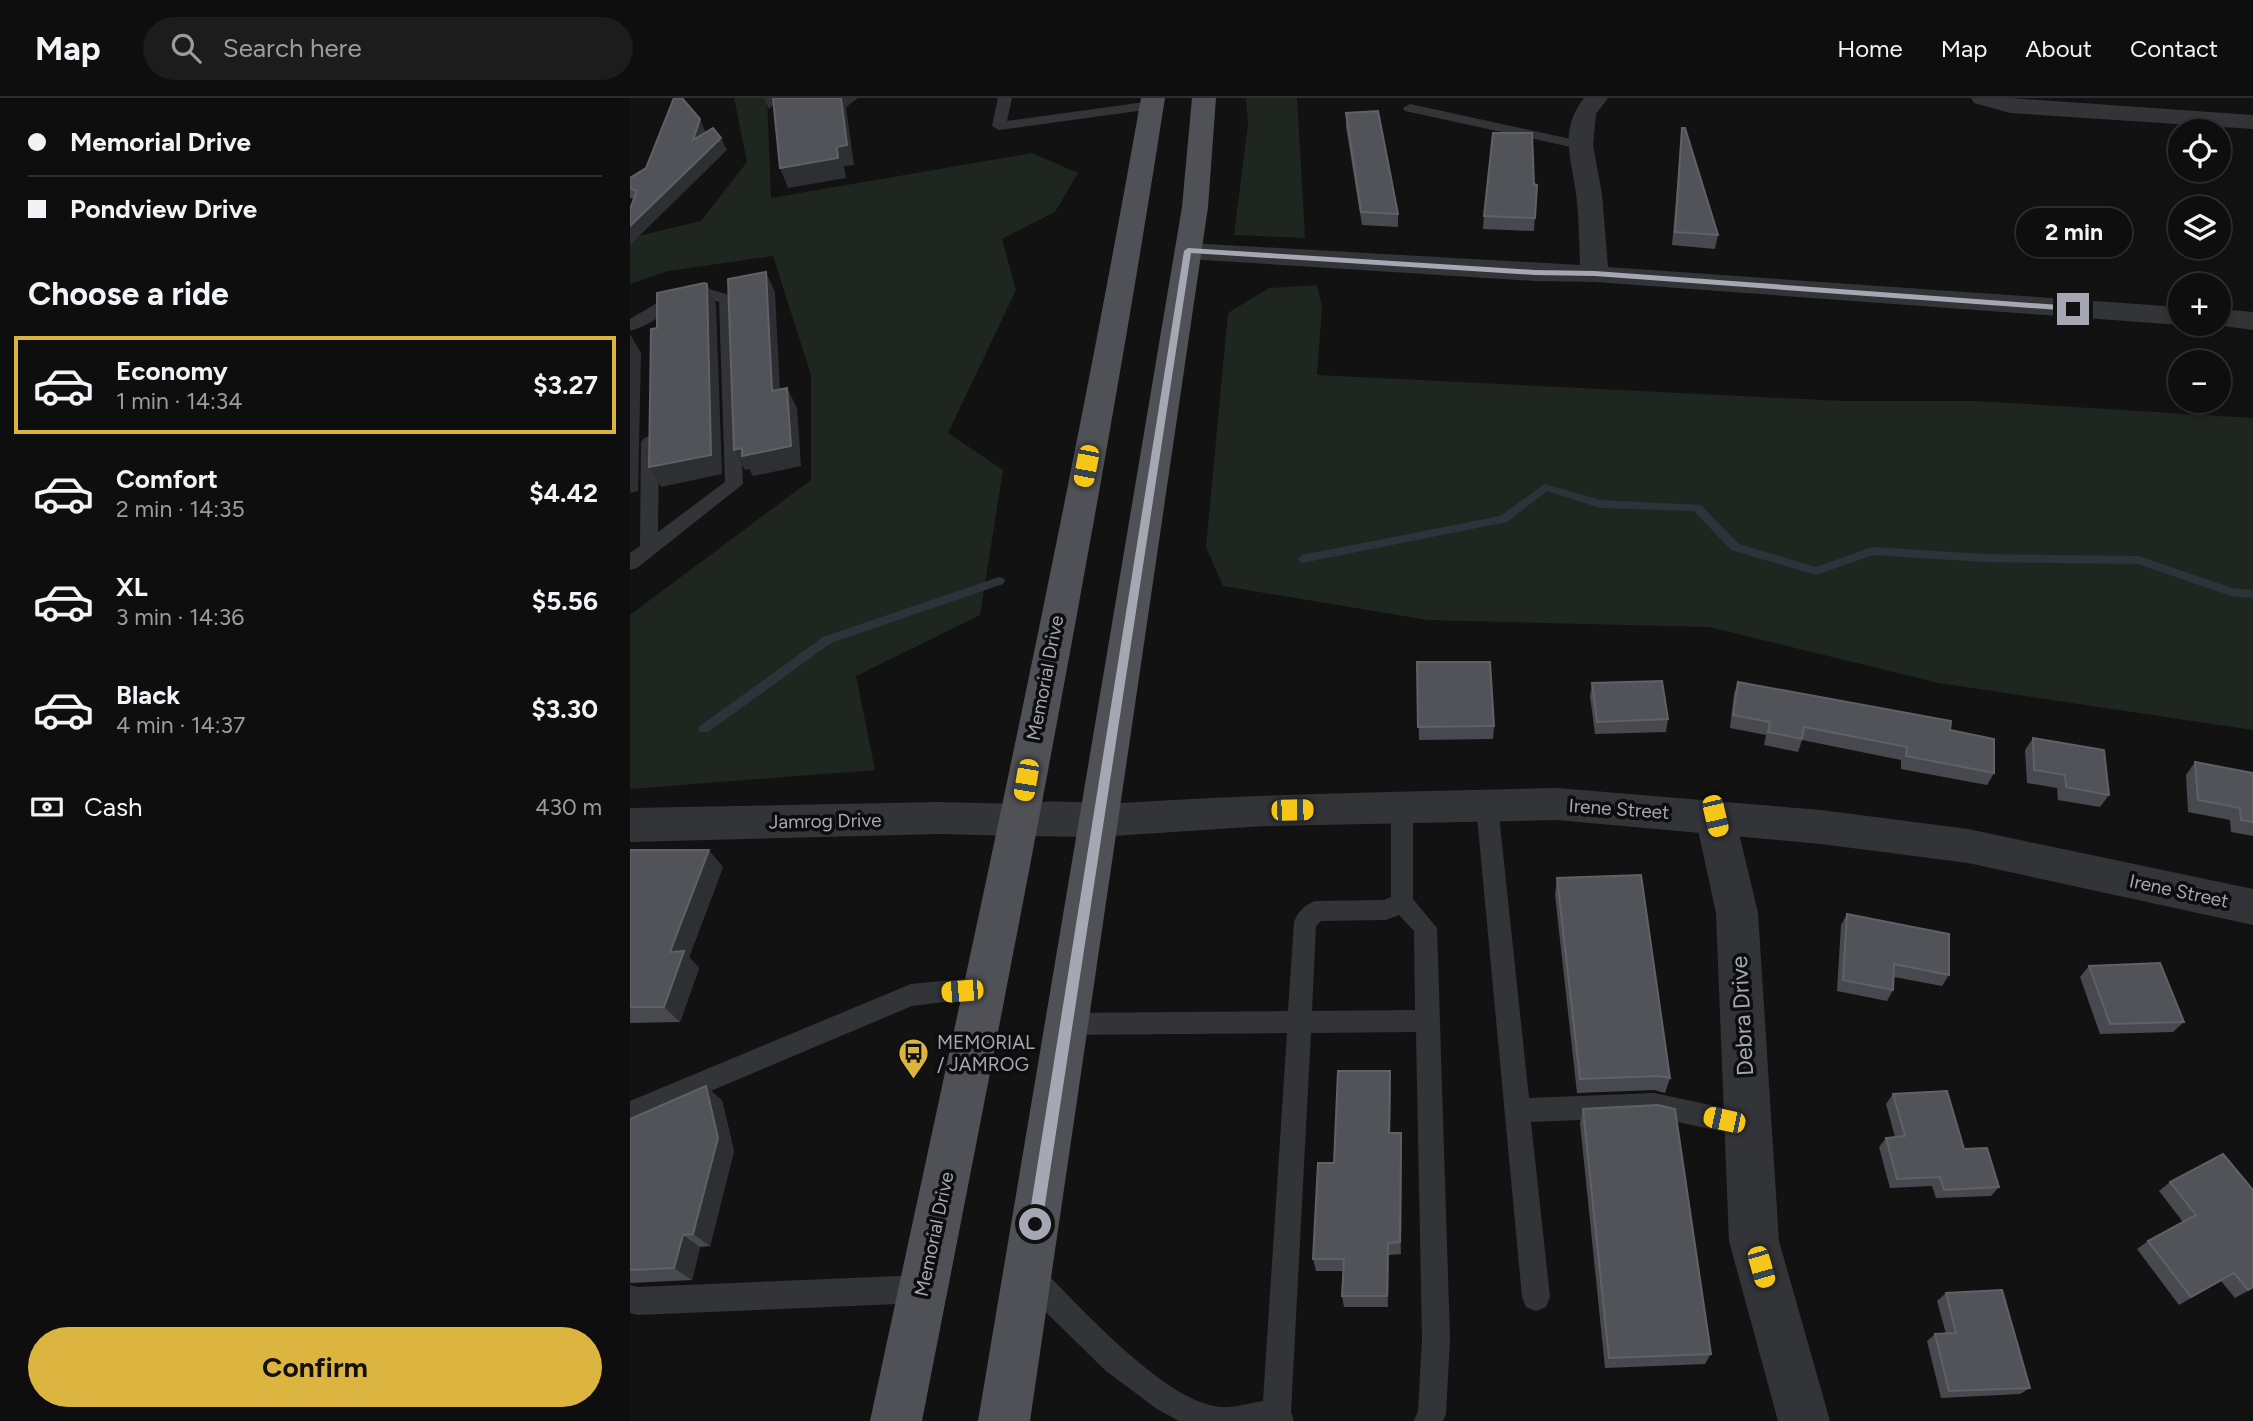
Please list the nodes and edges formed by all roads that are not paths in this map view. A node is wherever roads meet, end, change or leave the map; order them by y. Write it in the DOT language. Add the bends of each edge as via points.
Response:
graph roads {
  1 [pos="1005,98"];
  2 [pos="1204,98"];
  3 [pos="1596,98"];
  4 [pos="1983,98"];
  5 [pos="1152,102"];
  6 [pos="1410,108"];
  7 [pos="2253,122"];
  8 [pos="1580,145"];
  9 [pos="1188,251"];
  10 [pos="1595,274"];
  11 [pos="2168,315"];
  12 [pos="2231,319"];
  13 [pos="2253,321"];
  14 [pos="630,326"];
  15 [pos="650,424"];
  16 [pos="649,548"];
  17 [pos="630,563"];
  18 [pos="1487,806"];
  19 [pos="1402,807"];
  20 [pos="1715,816"];
  21 [pos="1019,821"];
  22 [pos="1098,821"];
  23 [pos="630,825"];
  24 [pos="1402,902"];
  25 [pos="2253,907"];
  26 [pos="984,988"];
  27 [pos="1428,1020"];
  28 [pos="1299,1022"];
  29 [pos="1067,1024"];
  30 [pos="1517,1110"];
  31 [pos="630,1113"];
  32 [pos="1748,1125"];
  33 [pos="1027,1274"];
  34 [pos="922,1289"];
  35 [pos="1536,1297"];
  36 [pos="630,1299"];
  37 [pos="1278,1416"];
  38 [pos="896,1421"];
  39 [pos="1004,1421"];
  40 [pos="1428,1421"];
  41 [pos="1804,1421"];
  1 -- 5 [label="lane" via="999,126"];
  2 -- 9 [label="main road"];
  3 -- 8 [label="street" via="1584,114"];
  4 -- 7 [label="street" via="2010,106"];
  5 -- 21 [label="main road, Memorial Drive" via="1125,268"];
  6 -- 8 [label="lane"];
  8 -- 10 [label="street"];
  9 -- 10 [label="street"];
  9 -- 22 [label="main road"];
  10 -- 11 [label="street"];
  12 -- 13 [label="street"];
  14 -- 16 [label="lane" via="652,320 674,299 706,293 727,299 734,484"];
  15 -- 16 [label="lane"];
  16 -- 17 [label="lane"];
  18 -- 19 [label="street, Irene Street"];
  18 -- 20 [label="street, Irene Street" via="1557,804"];
  18 -- 30 [label="lane"];
  19 -- 22 [label="street, Irene Street"];
  19 -- 24 [label="lane"];
  20 -- 25 [label="street, Irene Street" via="1968,846"];
  20 -- 32 [label="street, Debra Drive" via="1737,913"];
  21 -- 22 [label="street, Irene Street"];
  21 -- 23 [label="street, Jamrog Drive" via="939,818"];
  21 -- 26 [label="main road, Memorial Drive"];
  22 -- 29 [label="main road"];
  24 -- 27 [label="lane" via="1425,928"];
  24 -- 28 [label="lane" via="1386,910 1315,911 1310,915 1305,922"];
  26 -- 31 [label="lane" via="911,995"];
  26 -- 34 [label="main road, Memorial Drive"];
  27 -- 28 [label="lane"];
  27 -- 40 [label="lane" via="1436,1339"];
  28 -- 29 [label="lane"];
  28 -- 37 [label="lane"];
  29 -- 33 [label="main road"];
  30 -- 32 [label="lane" via="1654,1105"];
  30 -- 35 [label="lane"];
  32 -- 41 [label="street, Debra Drive" via="1754,1241"];
  33 -- 37 [label="lane" via="1148,1387 1182,1407 1219,1421"];
  33 -- 39 [label="main road"];
  34 -- 36 [label="lane"];
  34 -- 38 [label="main road, Memorial Drive"];
}
